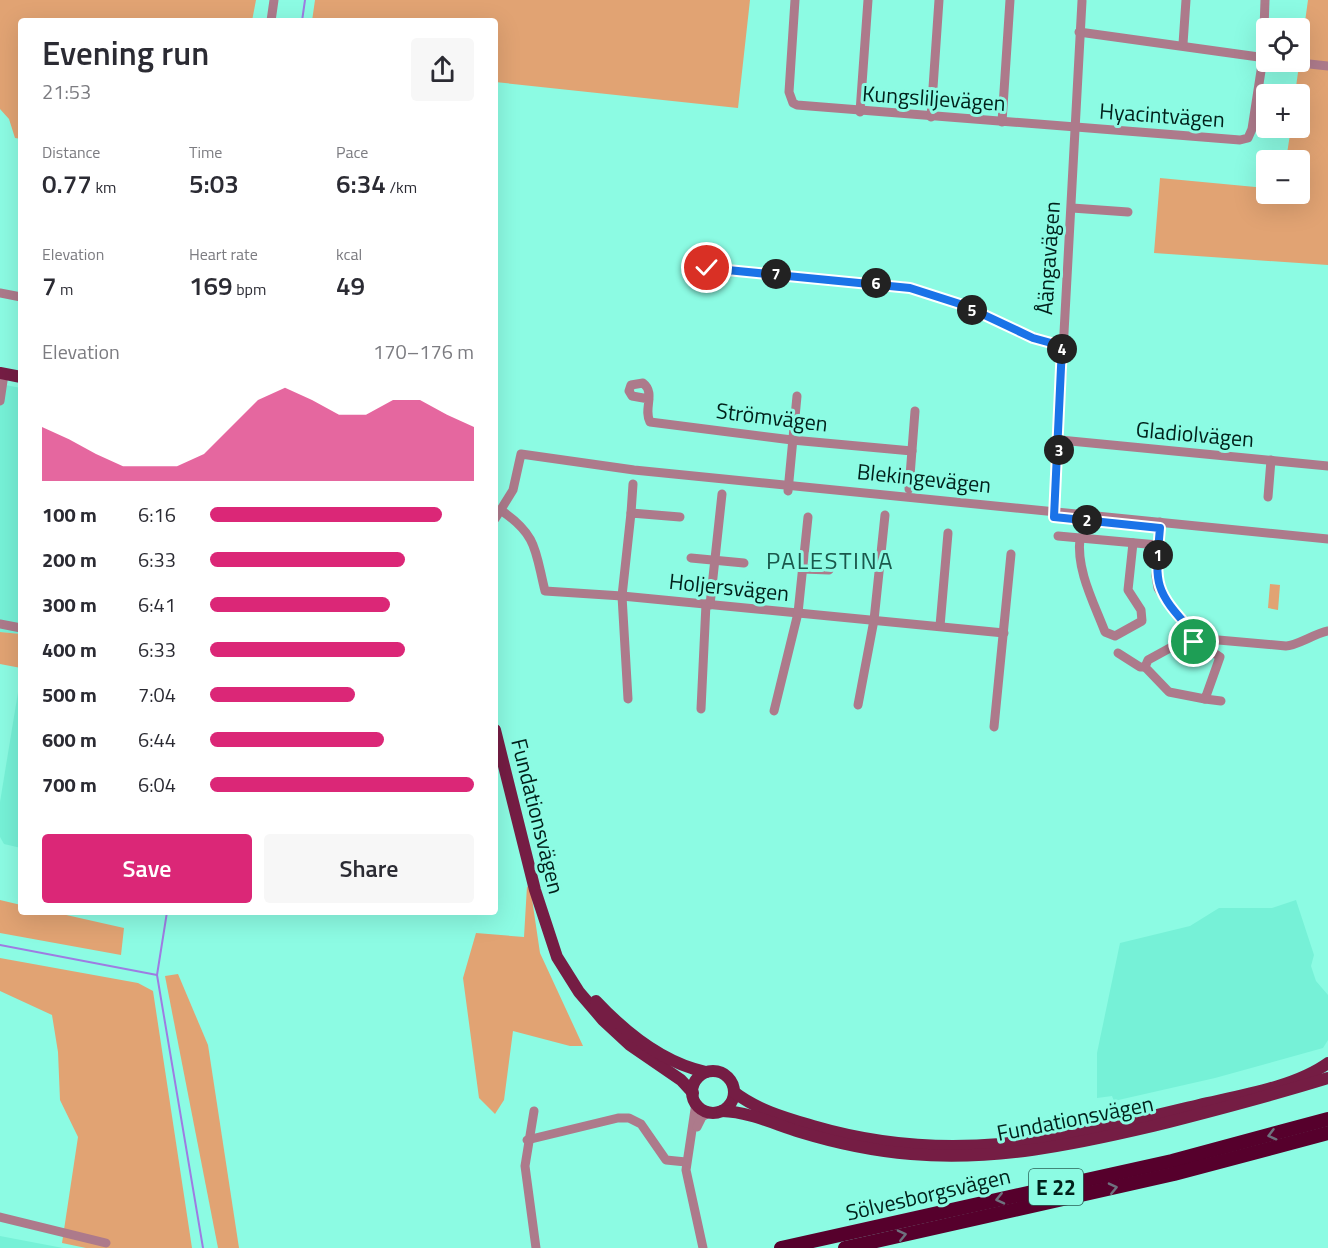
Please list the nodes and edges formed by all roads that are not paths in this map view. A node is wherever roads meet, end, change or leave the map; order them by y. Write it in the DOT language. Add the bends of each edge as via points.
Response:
graph roads {
  1 [pos="274,0"];
  2 [pos="795,0"];
  3 [pos="868,0"];
  4 [pos="939,0"];
  5 [pos="1010,0"];
  6 [pos="1186,0"];
  7 [pos="1265,0"];
  8 [pos="1082,2"];
  9 [pos="271,18"];
  10 [pos="1265,18"];
  11 [pos="1079,32"];
  12 [pos="1183,44"];
  13 [pos="1256,57"];
  14 [pos="1310,64"];
  15 [pos="1328,66"];
  16 [pos="1261,72"];
  17 [pos="860,112"];
  18 [pos="931,117"];
  19 [pos="1002,122"];
  20 [pos="1073,128"];
  21 [pos="1072,208"];
  22 [pos="1128,212"];
  23 [pos="707,268"];
  24 [pos="0,293"];
  25 [pos="18,296"];
  26 [pos="1062,346"];
  27 [pos="2,373"];
  28 [pos="18,376"];
  29 [pos="797,396"];
  30 [pos="649,399"];
  31 [pos="0,401"];
  32 [pos="915,411"];
  33 [pos="792,440"];
  34 [pos="1060,440"];
  35 [pos="912,451"];
  36 [pos="1271,460"];
  37 [pos="1328,465"];
  38 [pos="633,484"];
  39 [pos="788,489"];
  40 [pos="909,489"];
  41 [pos="722,494"];
  42 [pos="1268,497"];
  43 [pos="502,511"];
  44 [pos="631,513"];
  45 [pos="1054,514"];
  46 [pos="885,515"];
  47 [pos="498,516"];
  48 [pos="680,517"];
  49 [pos="808,517"];
  50 [pos="1160,525"];
  51 [pos="948,533"];
  52 [pos="1058,536"];
  53 [pos="1080,538"];
  54 [pos="1328,539"];
  55 [pos="1133,543"];
  56 [pos="1328,544"];
  57 [pos="1158,545"];
  58 [pos="1011,554"];
  59 [pos="691,558"];
  60 [pos="716,560"];
  61 [pos="744,563"];
  62 [pos="803,568"];
  63 [pos="828,570"];
  64 [pos="622,596"];
  65 [pos="708,604"];
  66 [pos="798,613"];
  67 [pos="874,620"];
  68 [pos="0,624"];
  69 [pos="940,626"];
  70 [pos="18,627"];
  71 [pos="1328,632"];
  72 [pos="1004,633"];
  73 [pos="1191,634"];
  74 [pos="1118,653"];
  75 [pos="1145,667"];
  76 [pos="628,699"];
  77 [pos="1205,699"];
  78 [pos="1221,701"];
  79 [pos="858,705"];
  80 [pos="701,709"];
  81 [pos="774,711"];
  82 [pos="994,727"];
  83 [pos="498,742"];
  84 [pos="541,912"];
  85 [pos="1328,1063"];
  86 [pos="706,1072"];
  87 [pos="1328,1078"];
  88 [pos="734,1092"];
  89 [pos="694,1098"];
  90 [pos="534,1111"];
  91 [pos="716,1112"];
  92 [pos="1328,1119"];
  93 [pos="1328,1133"];
  94 [pos="691,1137"];
  95 [pos="527,1140"];
  96 [pos="686,1162"];
  97 [pos="0,1217"];
  98 [pos="106,1243"];
  99 [pos="536,1248"];
  100 [pos="703,1248"];
  101 [pos="782,1248"];
  102 [pos="845,1248"];
  1 -- 9 [label="street"];
  2 -- 17 [label="street, Kungsliljevägen" via="789,92 793,103"];
  3 -- 17 [label="street"];
  4 -- 18 [label="street"];
  5 -- 19 [label="street"];
  6 -- 12 [label="street"];
  7 -- 10 [label="street"];
  8 -- 11 [label="street, Åängavägen"];
  11 -- 12 [label="street"];
  11 -- 20 [label="street, Åängavägen"];
  12 -- 13 [label="street"];
  14 -- 15 [label="street"];
  16 -- 20 [label="street, Hyacintvägen" via="1248,138"];
  17 -- 18 [label="street, Kungsliljevägen"];
  18 -- 19 [label="street, Kungsliljevägen"];
  19 -- 20 [label="street, Kungsliljevägen"];
  20 -- 21 [label="street, Åängavägen"];
  21 -- 22 [label="street"];
  21 -- 26 [label="street, Åängavägen"];
  23 -- 26 [label="street" via="910,288 963,305 1033,338"];
  24 -- 25 [label="street"];
  26 -- 34 [label="street, Åängavägen"];
  27 -- 28 [label="main road"];
  27 -- 31 [label="street"];
  29 -- 33 [label="street"];
  30 -- 33 [label="street, Strömvägen" via="650,422"];
  32 -- 35 [label="street"];
  33 -- 35 [label="street, Strömvägen"];
  33 -- 39 [label="street"];
  34 -- 36 [label="street, Gladiolvägen"];
  34 -- 45 [label="street, Åängavägen"];
  35 -- 40 [label="street"];
  36 -- 37 [label="street, Gladiolvägen"];
  36 -- 42 [label="street"];
  38 -- 44 [label="street"];
  39 -- 43 [label="street, Blekingevägen" via="634,476 521,457 513,490"];
  39 -- 45 [label="street, Blekingevägen"];
  41 -- 60 [label="street"];
  43 -- 47 [label="street, Blekingevägen"];
  43 -- 64 [label="street, Holjersvägen" via="521,524 532,540 545,591"];
  44 -- 48 [label="street"];
  44 -- 64 [label="street"];
  45 -- 50 [label="street, Blekingevägen"];
  46 -- 67 [label="street"];
  49 -- 62 [label="street"];
  50 -- 54 [label="street, Blekingevägen"];
  50 -- 56 [label="street, Blekingevägen"];
  50 -- 57 [label="street"];
  51 -- 69 [label="street"];
  52 -- 53 [label="street"];
  53 -- 55 [label="street"];
  53 -- 55 [label="street" via="1088,588 1105,632 1115,636 1142,621 1141,610 1128,590"];
  55 -- 57 [label="street"];
  57 -- 73 [label="street" via="1158,588"];
  58 -- 72 [label="street"];
  59 -- 60 [label="street"];
  60 -- 61 [label="street"];
  60 -- 65 [label="street"];
  62 -- 63 [label="street"];
  62 -- 66 [label="street"];
  64 -- 65 [label="street, Holjersvägen"];
  64 -- 76 [label="street"];
  65 -- 66 [label="street, Holjersvägen"];
  65 -- 80 [label="street"];
  66 -- 67 [label="street, Holjersvägen"];
  66 -- 81 [label="street"];
  67 -- 69 [label="street, Holjersvägen"];
  67 -- 79 [label="street"];
  68 -- 70 [label="street"];
  69 -- 72 [label="street, Holjersvägen"];
  71 -- 73 [label="street" via="1293,646 1207,639"];
  72 -- 82 [label="street"];
  73 -- 75 [label="street" via="1148,660"];
  73 -- 77 [label="street" via="1220,657"];
  74 -- 75 [label="street"];
  75 -- 77 [label="street" via="1169,692"];
  77 -- 78 [label="street"];
  83 -- 84 [label="main road, Fundationsvägen"];
  84 -- 86 [label="main road, Fundationsvägen" via="575,974 609,1014 669,1060"];
  84 -- 89 [label="main road, Fundationsvägen" via="557,957 590,1005 630,1045 681,1080"];
  85 -- 88 [label="main road, Fundationsvägen" via="1313,1072 1248,1093 1064,1137 994,1146 922,1145 857,1136 783,1117"];
  86 -- 88 [label="main road" via="726,1075"];
  86 -- 89 [label="main road" via="695,1082"];
  87 -- 91 [label="main road, Fundationsvägen" via="1250,1102 1089,1141 993,1156 881,1150 826,1139 753,1115"];
  88 -- 91 [label="main road" via="730,1105"];
  89 -- 91 [label="main road"];
  89 -- 94 [label="street"];
  90 -- 95 [label="street"];
  91 -- 94 [label="street" via="702,1117"];
  92 -- 101 [label="highway, Sölvesborgsvägen / E 22, one-way" via="1172,1161"];
  102 -- 93 [label="highway, Sölvesborgsvägen / E 22, one-way" via="1174,1174"];
  94 -- 96 [label="street"];
  95 -- 96 [label="street" via="624,1117 641,1124 666,1160"];
  95 -- 99 [label="street" via="525,1166"];
  96 -- 100 [label="street"];
  97 -- 98 [label="street"];
}
